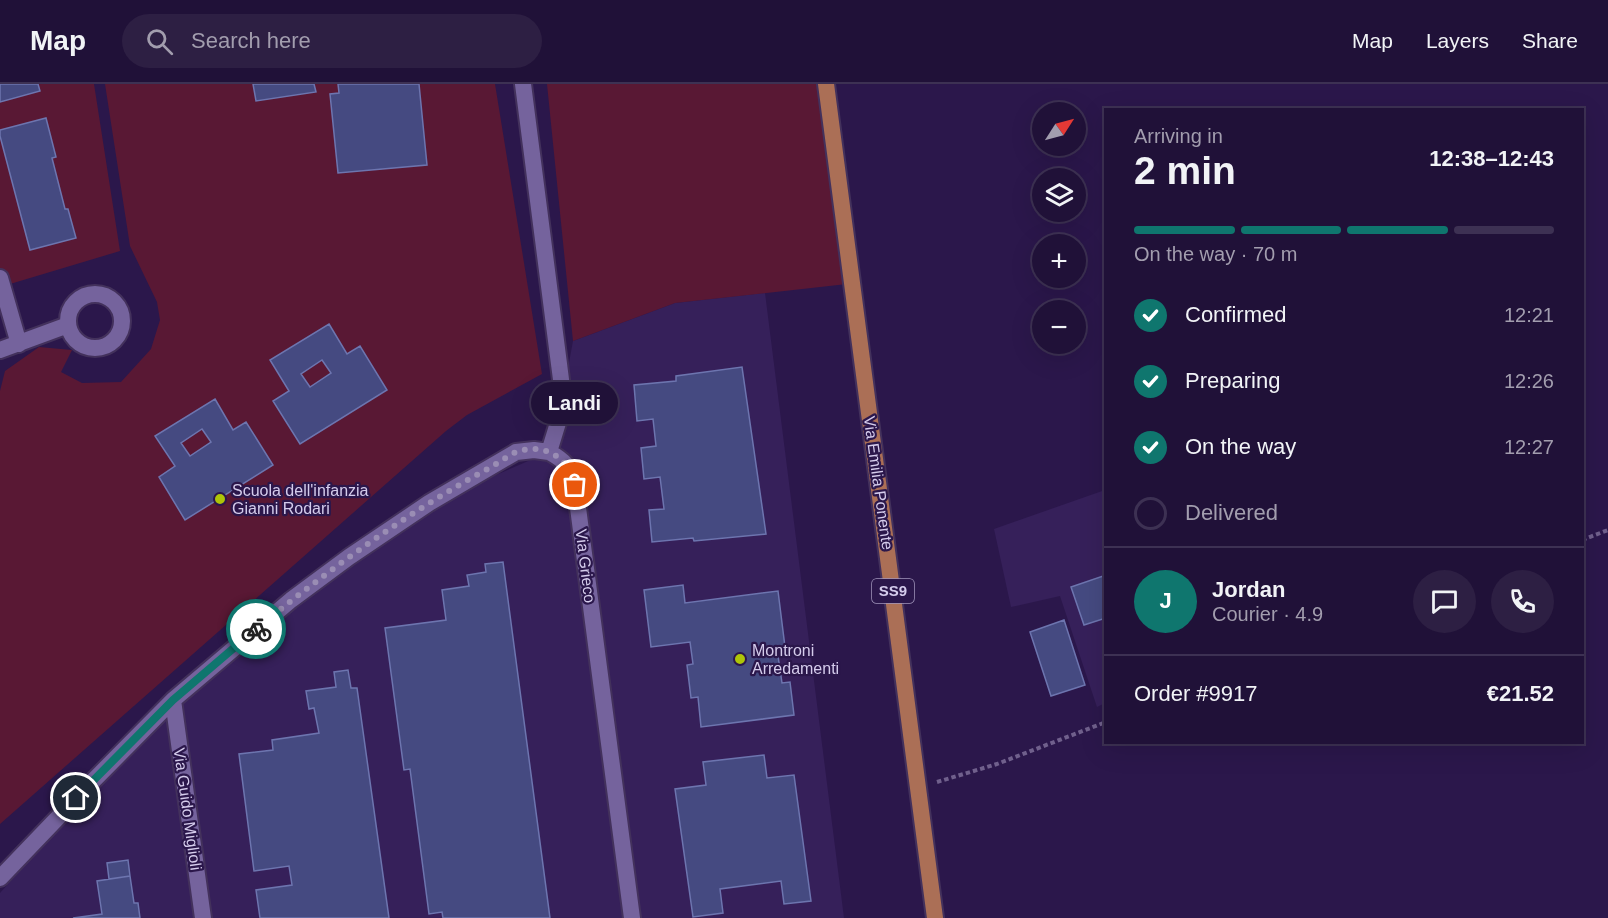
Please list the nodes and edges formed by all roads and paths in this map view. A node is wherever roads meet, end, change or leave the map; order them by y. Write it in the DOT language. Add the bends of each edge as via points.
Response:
graph roads {
  1 [pos="523,84"];
  2 [pos="826,84"];
  3 [pos="0,278"];
  4 [pos="68,325"];
  5 [pos="19,344"];
  6 [pos="0,350"];
  7 [pos="549,452"];
  8 [pos="1608,530"];
  9 [pos="1584,539"];
  10 [pos="173,700"];
  11 [pos="1104,723"];
  12 [pos="919,787"];
  13 [pos="1,878"];
  14 [pos="203,918"];
  15 [pos="632,918"];
  16 [pos="935,918"];
  1 -- 7 [label="street" via="563,394"];
  2 -- 12 [label="main road, Via Emilia Ponente / SS9"];
  3 -- 5 [label="street"];
  4 -- 5 [label="street"];
  5 -- 6 [label="street"];
  7 -- 10 [label="street" via="516,452 429,503 291,600"];
  7 -- 15 [label="street, Via Grieco" via="561,458 573,475"];
  8 -- 9 [label="path"];
  10 -- 13 [label="street"];
  10 -- 14 [label="street, Via Guido Miglioli"];
  11 -- 12 [label="path" via="997,764"];
  12 -- 16 [label="main road, Via Emilia Ponente / SS9"];
}
